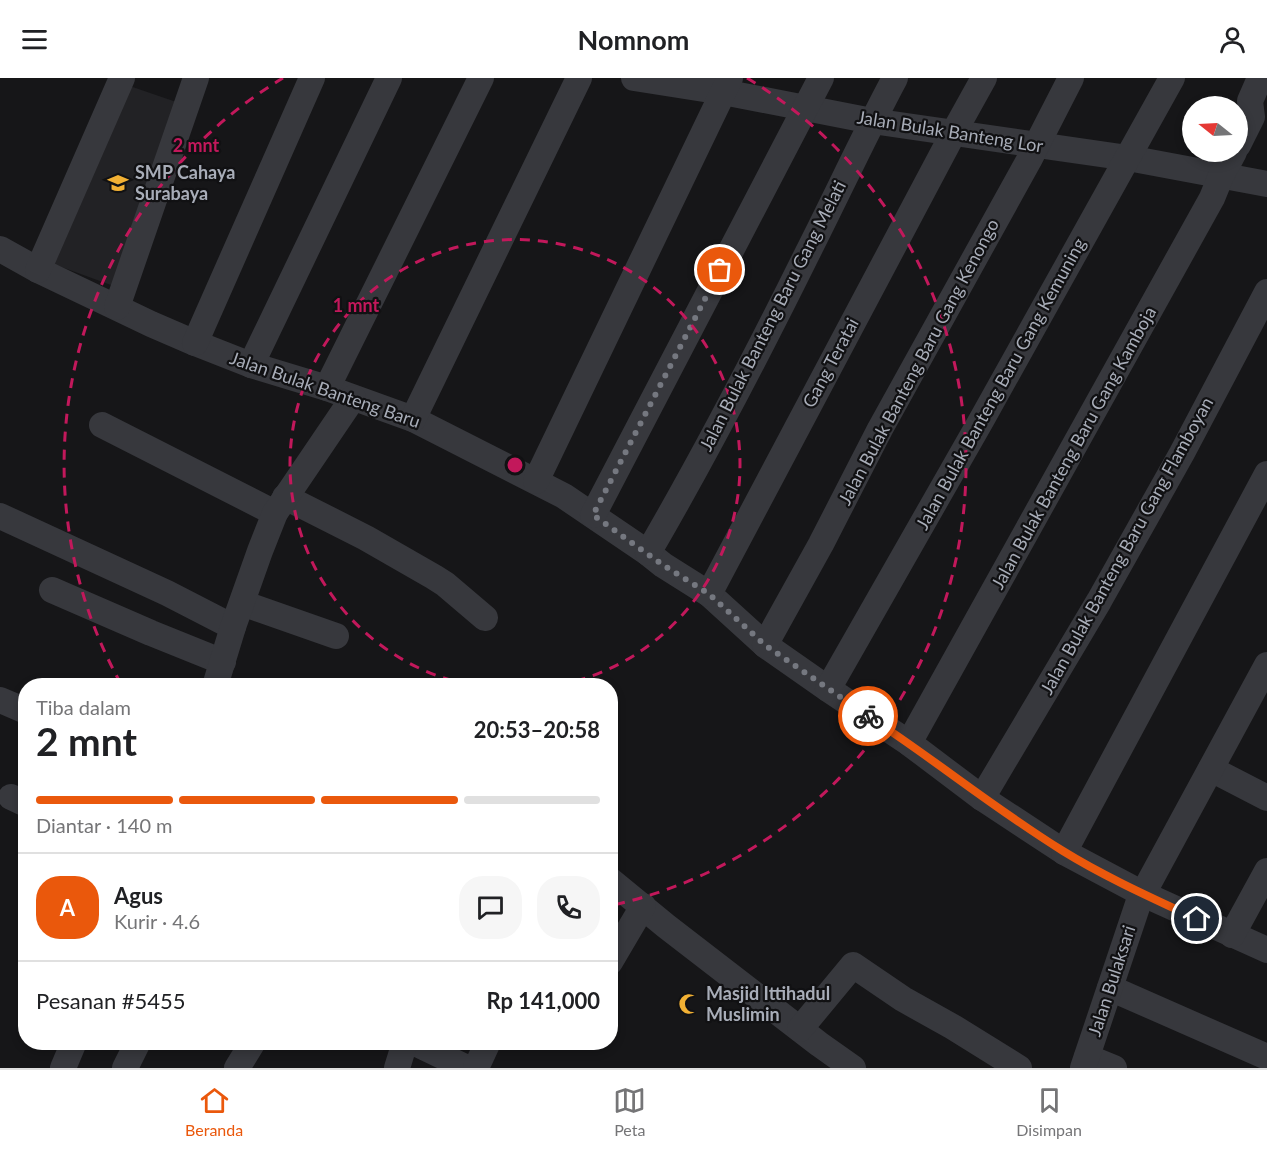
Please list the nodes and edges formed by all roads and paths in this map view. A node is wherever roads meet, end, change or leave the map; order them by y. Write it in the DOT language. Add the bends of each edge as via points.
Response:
graph roads {
  1 [pos="122,78"];
  2 [pos="196,78"];
  3 [pos="312,78"];
  4 [pos="389,78"];
  5 [pos="482,78"];
  6 [pos="579,78"];
  7 [pos="634,78"];
  8 [pos="821,78"];
  9 [pos="895,78"];
  10 [pos="984,78"];
  11 [pos="1071,78"];
  12 [pos="1172,78"];
  13 [pos="1260,78"];
  14 [pos="727,85"];
  15 [pos="806,107"];
  16 [pos="872,121"];
  17 [pos="1248,125"];
  18 [pos="954,132"];
  19 [pos="1037,145"];
  20 [pos="1128,158"];
  21 [pos="1229,162"];
  22 [pos="1221,176"];
  23 [pos="1267,184"];
  24 [pos="0,249"];
  25 [pos="38,270"];
  26 [pos="1267,292"];
  27 [pos="117,307"];
  28 [pos="195,343"];
  29 [pos="251,365"];
  30 [pos="327,388"];
  31 [pos="346,409"];
  32 [pos="413,419"];
  33 [pos="102,426"];
  34 [pos="1267,474"];
  35 [pos="536,481"];
  36 [pos="280,505"];
  37 [pos="593,515"];
  38 [pos="0,516"];
  39 [pos="648,553"];
  40 [pos="52,590"];
  41 [pos="709,594"];
  42 [pos="242,603"];
  43 [pos="485,618"];
  44 [pos="233,627"];
  45 [pos="336,636"];
  46 [pos="765,645"];
  47 [pos="1267,665"];
  48 [pos="219,674"];
  49 [pos="828,689"];
  50 [pos="0,700"];
  51 [pos="18,708"];
  52 [pos="909,743"];
  53 [pos="1211,769"];
  54 [pos="982,798"];
  55 [pos="1267,798"];
  56 [pos="1064,852"];
  57 [pos="1267,871"];
  58 [pos="618,886"];
  59 [pos="1139,904"];
  60 [pos="643,906"];
  61 [pos="1233,935"];
  62 [pos="618,948"];
  63 [pos="1267,950"];
  64 [pos="1110,988"];
  65 [pos="801,1029"];
  66 [pos="71,1050"];
  67 [pos="134,1050"];
  68 [pos="248,1050"];
  69 [pos="403,1050"];
  70 [pos="430,1050"];
  71 [pos="484,1050"];
  72 [pos="1267,1057"];
  73 [pos="1085,1062"];
  74 [pos="63,1068"];
  75 [pos="125,1068"];
  76 [pos="237,1068"];
  77 [pos="397,1068"];
  78 [pos="467,1068"];
  79 [pos="476,1068"];
  80 [pos="853,1068"];
  81 [pos="1019,1068"];
  82 [pos="1114,1068"];
  1 -- 25 [label="street"];
  2 -- 27 [label="street"];
  3 -- 28 [label="street"];
  4 -- 29 [label="street"];
  5 -- 30 [label="street"];
  6 -- 32 [label="street"];
  7 -- 14 [label="street, Jalan Bulak Banteng Lor"];
  8 -- 15 [label="street"];
  9 -- 16 [label="street, Jalan Bulak Banteng Baru Gang Melati"];
  10 -- 18 [label="street, Gang Teratai"];
  11 -- 19 [label="street, Jalan Bulak Banteng Baru Gang Kenongo"];
  12 -- 20 [label="street, Jalan Bulak Banteng Baru Gang Kemuning"];
  13 -- 17 [label="street" via="1250,101 1252,117"];
  14 -- 15 [label="street, Jalan Bulak Banteng Lor"];
  14 -- 35 [label="street"];
  15 -- 16 [label="street, Jalan Bulak Banteng Lor"];
  15 -- 37 [label="street"];
  16 -- 18 [label="street, Jalan Bulak Banteng Lor"];
  16 -- 39 [label="street, Jalan Bulak Banteng Baru Gang Melati" via="770,328"];
  18 -- 19 [label="street, Jalan Bulak Banteng Lor"];
  18 -- 41 [label="street, Gang Teratai"];
  19 -- 20 [label="street, Jalan Bulak Banteng Lor"];
  19 -- 46 [label="street, Jalan Bulak Banteng Baru Gang Kenongo"];
  20 -- 22 [label="street, Jalan Bulak Banteng Lor"];
  20 -- 49 [label="street, Jalan Bulak Banteng Baru Gang Kemuning"];
  21 -- 22 [label="street, Jalan Bulak Banteng Baru Gang Kamboja"];
  22 -- 23 [label="street, Jalan Bulak Banteng Lor"];
  22 -- 52 [label="street, Jalan Bulak Banteng Baru Gang Kamboja"];
  24 -- 25 [label="street, Jalan Bulak Banteng Baru"];
  25 -- 27 [label="street, Jalan Bulak Banteng Baru"];
  26 -- 54 [label="street, Jalan Bulak Banteng Baru Gang Flamboyan" via="1099,601"];
  27 -- 28 [label="street, Jalan Bulak Banteng Baru"];
  28 -- 29 [label="street, Jalan Bulak Banteng Baru"];
  29 -- 30 [label="street, Jalan Bulak Banteng Baru"];
  30 -- 31 [label="street, Jalan Bulak Banteng Baru"];
  31 -- 32 [label="street, Jalan Bulak Banteng Baru"];
  31 -- 36 [label="street"];
  32 -- 35 [label="street, Jalan Bulak Banteng Baru"];
  33 -- 36 [label="street"];
  34 -- 56 [label="street"];
  35 -- 37 [label="street, Jalan Bulak Banteng Baru"];
  36 -- 42 [label="street"];
  36 -- 43 [label="street" via="366,538 445,584"];
  37 -- 39 [label="street, Jalan Bulak Banteng Baru"];
  38 -- 44 [label="street"];
  39 -- 41 [label="street, Jalan Bulak Banteng Baru"];
  40 -- 48 [label="street" via="150,633"];
  41 -- 46 [label="street, Jalan Bulak Banteng Baru"];
  42 -- 44 [label="street"];
  42 -- 45 [label="street"];
  44 -- 48 [label="street"];
  46 -- 49 [label="street, Jalan Bulak Banteng Baru"];
  47 -- 53 [label="street, Jalan Bulaksari"];
  49 -- 52 [label="street, Jalan Bulak Banteng Baru"];
  50 -- 51 [label="street"];
  52 -- 54 [label="street, Jalan Bulak Banteng Baru"];
  53 -- 55 [label="street"];
  53 -- 59 [label="street, Jalan Bulaksari"];
  54 -- 56 [label="street, Jalan Bulak Banteng Baru"];
  56 -- 59 [label="street, Jalan Bulak Banteng Baru"];
  57 -- 61 [label="street"];
  58 -- 60 [label="street"];
  59 -- 61 [label="street, Jalan Bulak Banteng Baru"];
  59 -- 64 [label="street, Jalan Bulaksari"];
  60 -- 62 [label="street"];
  60 -- 65 [label="street"];
  61 -- 63 [label="street, Jalan Bulak Banteng Baru"];
  64 -- 72 [label="street"];
  64 -- 73 [label="street, Jalan Bulaksari"];
  65 -- 80 [label="street"];
  65 -- 81 [label="street" via="853,965"];
  66 -- 74 [label="street"];
  67 -- 75 [label="street"];
  68 -- 76 [label="street"];
  69 -- 77 [label="street"];
  70 -- 78 [label="street"];
  71 -- 79 [label="street"];
  73 -- 82 [label="street"];
}
